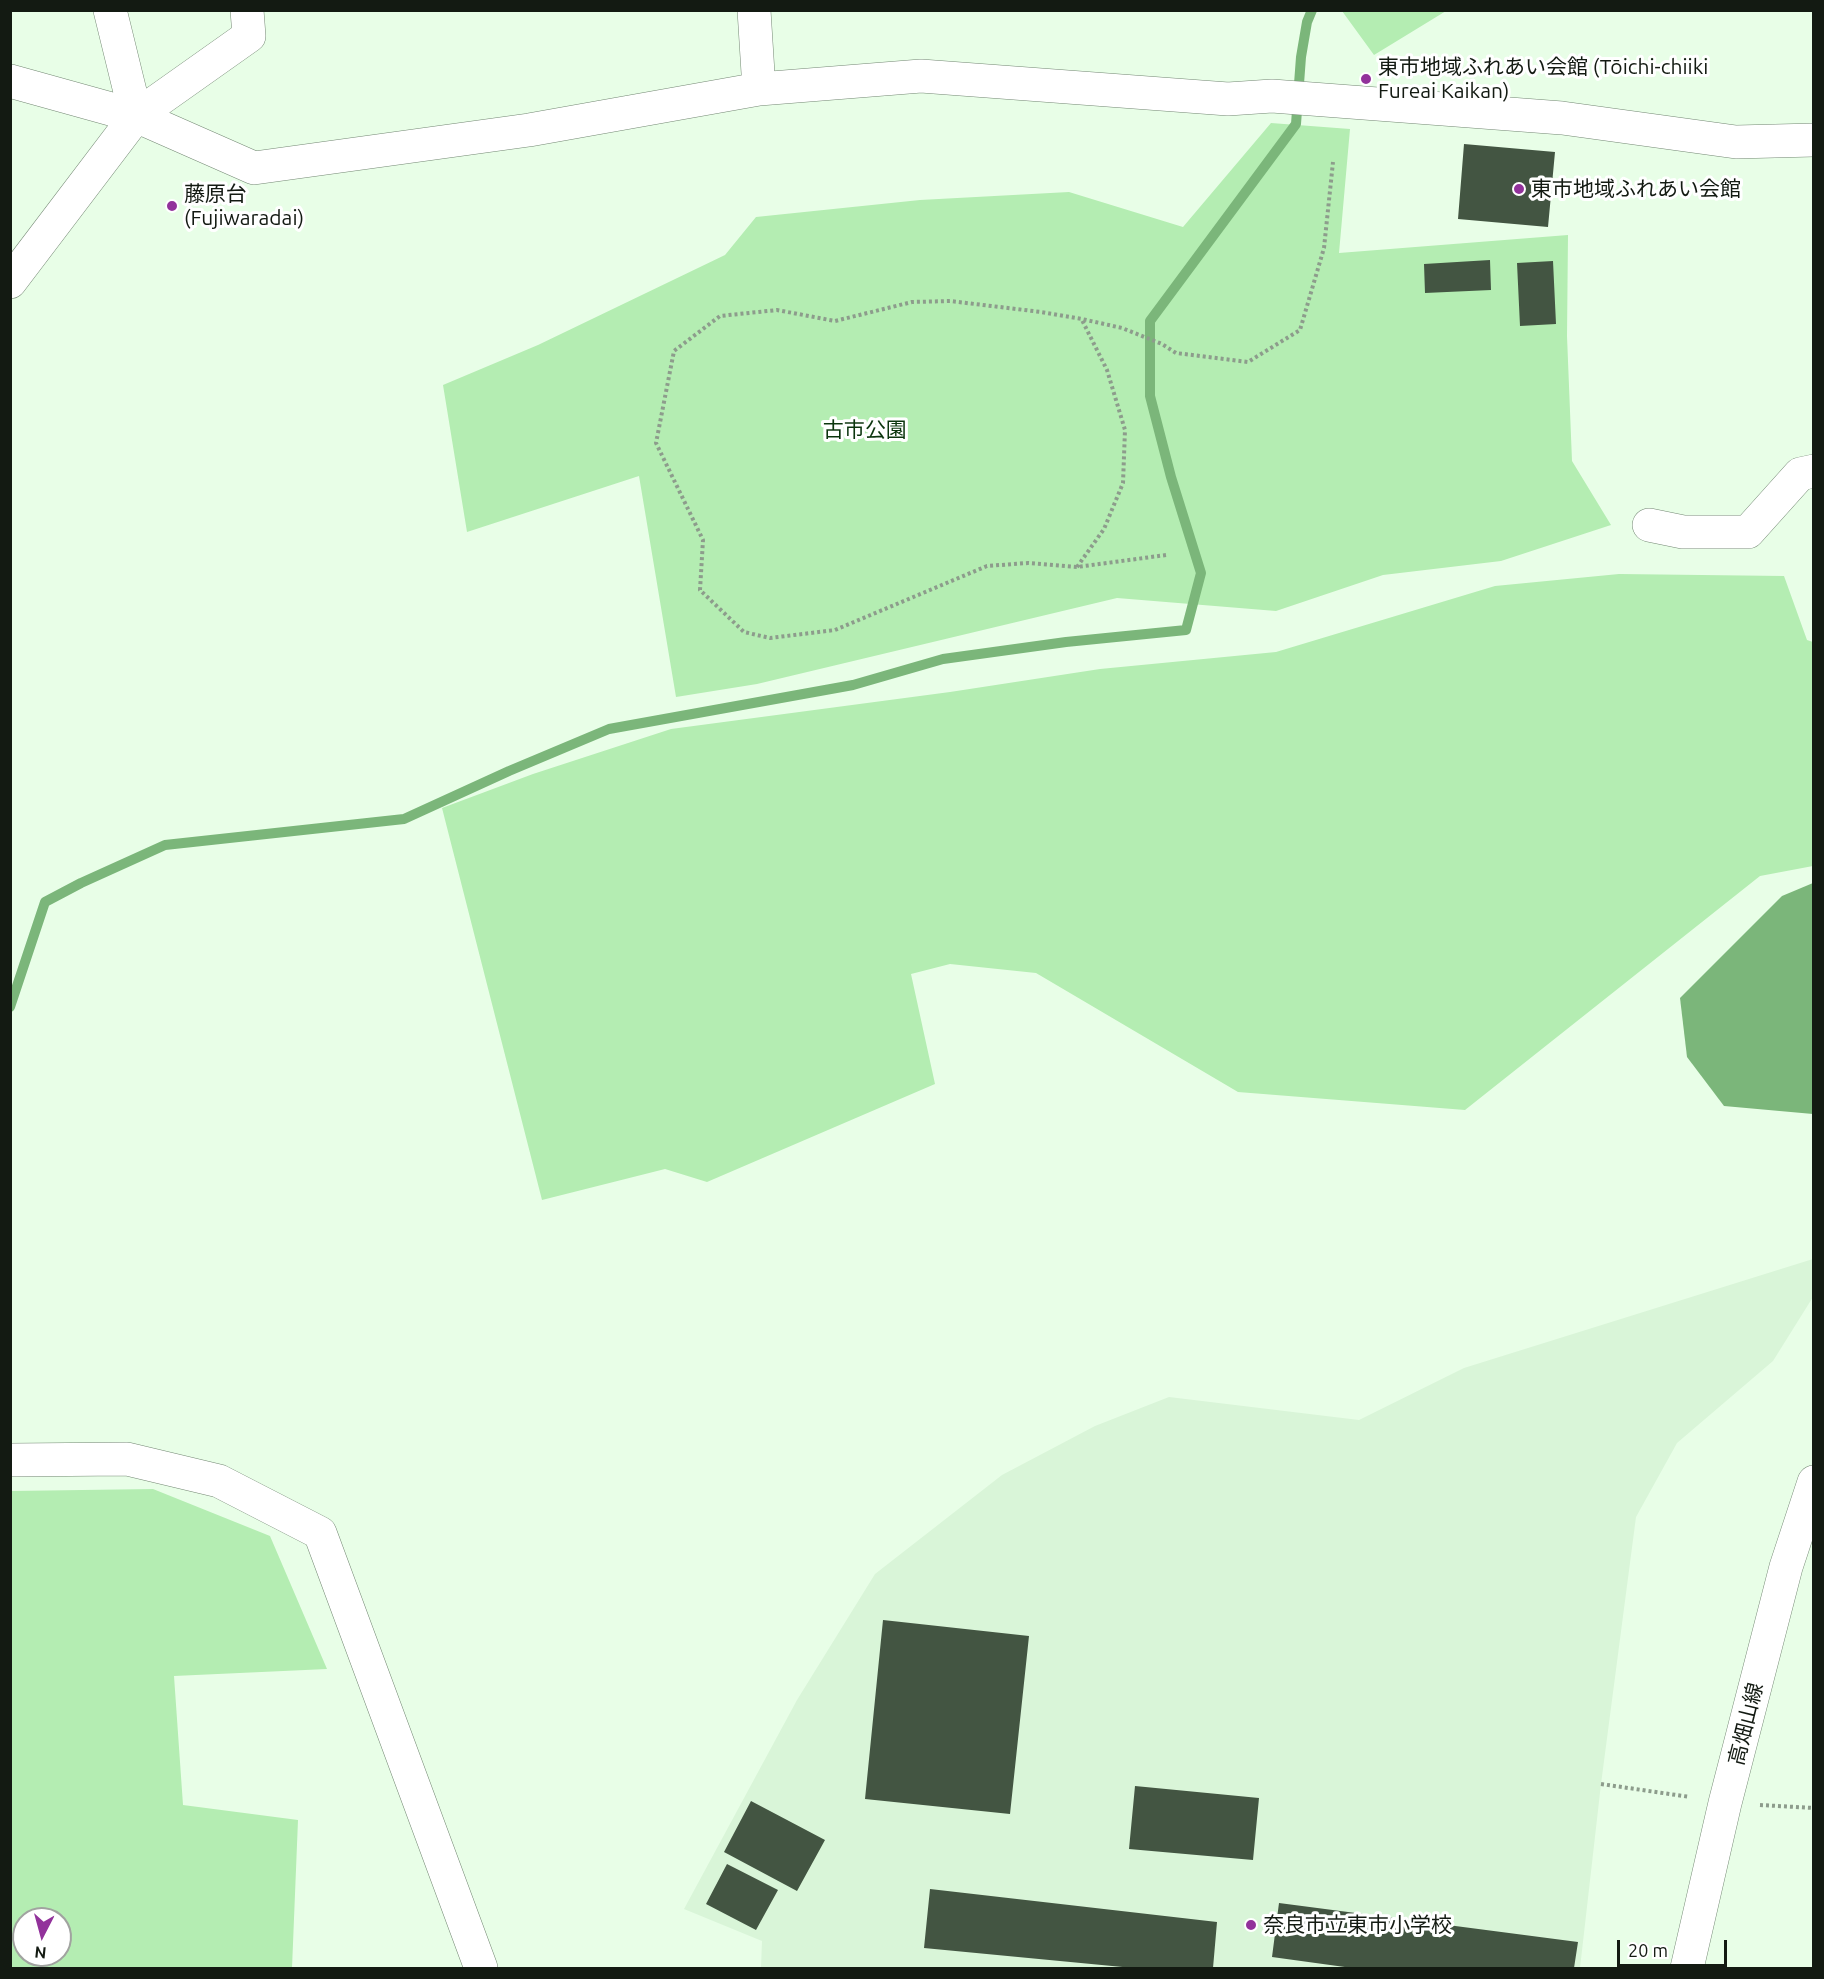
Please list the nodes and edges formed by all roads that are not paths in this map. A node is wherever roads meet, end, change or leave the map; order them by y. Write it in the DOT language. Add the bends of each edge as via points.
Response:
graph roads {
  1 [pos="110,10"];
  2 [pos="247,10"];
  3 [pos="754,10"];
  4 [pos="10,81"];
  5 [pos="759,89"];
  6 [pos="136,116"];
  7 [pos="1814,140"];
  8 [pos="10,282"];
  9 [pos="1814,471"];
  10 [pos="1648,525"];
  11 [pos="10,1460"];
  12 [pos="1814,1482"];
  13 [pos="481,1968"];
  14 [pos="1687,1968"];
  1 -- 6 [label="street"];
  2 -- 6 [label="street" via="249,36"];
  3 -- 5 [label="street"];
  4 -- 6 [label="street"];
  5 -- 6 [label="street" via="529,130 254,168"];
  5 -- 7 [label="street" via="921,76 1562,118 1736,142"];
  6 -- 8 [label="street"];
  9 -- 10 [label="street" via="1800,474 1748,532 1683,532"];
  11 -- 13 [label="street" via="127,1459 219,1481 320,1533"];
  12 -- 14 [label="street, 高畑山線" via="1786,1567"];
}
